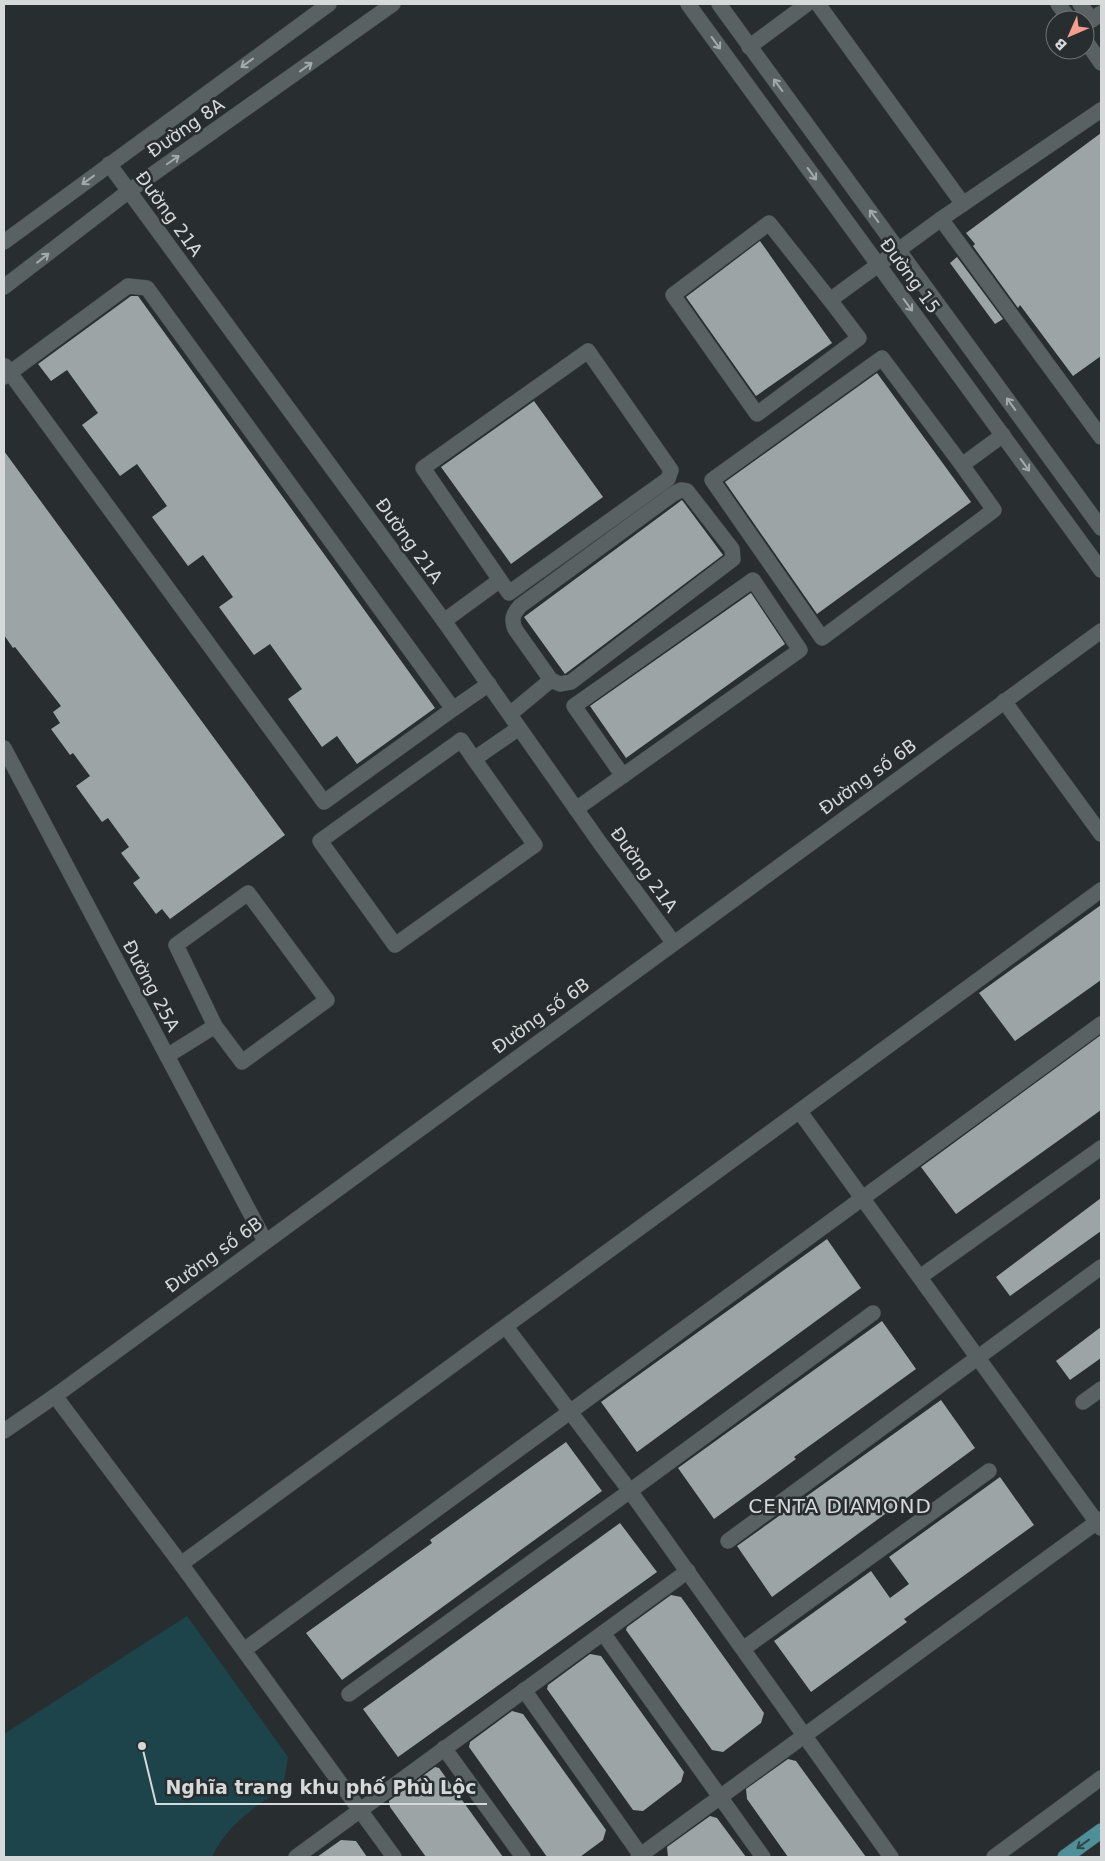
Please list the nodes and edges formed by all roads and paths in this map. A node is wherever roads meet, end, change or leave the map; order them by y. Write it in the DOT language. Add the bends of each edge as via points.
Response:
graph roads {
  1 [pos="329,4"];
  2 [pos="393,4"];
  3 [pos="688,4"];
  4 [pos="719,4"];
  5 [pos="818,4"];
  6 [pos="1080,4"];
  7 [pos="797,7"];
  8 [pos="1101,13"];
  9 [pos="749,47"];
  10 [pos="1101,110"];
  11 [pos="109,164"];
  12 [pos="129,191"];
  13 [pos="963,204"];
  14 [pos="941,219"];
  15 [pos="4,242"];
  16 [pos="899,250"];
  17 [pos="879,265"];
  18 [pos="4,287"];
  19 [pos="830,300"];
  20 [pos="6,371"];
  21 [pos="1003,436"];
  22 [pos="1101,438"];
  23 [pos="962,465"];
  24 [pos="1101,528"];
  25 [pos="1101,570"];
  26 [pos="500,580"];
  27 [pos="444,621"];
  28 [pos="1101,631"];
  29 [pos="551,680"];
  30 [pos="489,684"];
  31 [pos="1004,701"];
  32 [pos="453,709"];
  33 [pos="510,714"];
  34 [pos="519,728"];
  35 [pos="4,748"];
  36 [pos="474,758"];
  37 [pos="624,776"];
  38 [pos="576,809"];
  39 [pos="1101,834"];
  40 [pos="1101,890"];
  41 [pos="674,942"];
  42 [pos="1101,1024"];
  43 [pos="215,1026"];
  44 [pos="167,1056"];
  45 [pos="800,1112"];
  46 [pos="1101,1148"];
  47 [pos="863,1198"];
  48 [pos="265,1241"];
  49 [pos="1101,1268"];
  50 [pos="920,1276"];
  51 [pos="873,1313"];
  52 [pos="506,1327"];
  53 [pos="978,1358"];
  54 [pos="1101,1389"];
  55 [pos="55,1396"];
  56 [pos="1084,1402"];
  57 [pos="571,1412"];
  58 [pos="4,1431"];
  59 [pos="989,1471"];
  60 [pos="630,1491"];
  61 [pos="1100,1523"];
  62 [pos="728,1541"];
  63 [pos="181,1564"];
  64 [pos="688,1571"];
  65 [pos="603,1633"];
  66 [pos="743,1649"];
  67 [pos="244,1650"];
  68 [pos="524,1690"];
  69 [pos="349,1694"];
  70 [pos="804,1735"];
  71 [pos="444,1748"];
  72 [pos="1101,1778"];
  73 [pos="719,1797"];
  74 [pos="361,1811"];
  75 [pos="1101,1831"];
  76 [pos="296,1857"];
  77 [pos="394,1857"];
  78 [pos="523,1857"];
  79 [pos="640,1857"];
  80 [pos="763,1857"];
  81 [pos="891,1857"];
  82 [pos="994,1857"];
  83 [pos="1065,1857"];
  1 -- 11 [label="street, Đường 8A, one-way"];
  12 -- 2 [label="street, Đường 8A, one-way"];
  3 -- 17 [label="street, Đường 15, one-way"];
  4 -- 9 [label="street, Đường 15"];
  5 -- 13 [label="street"];
  6 -- 8 [label="street" via="1092,20"];
  7 -- 9 [label="street"];
  16 -- 9 [label="street, Đường 15, one-way"];
  10 -- 13 [label="street"];
  11 -- 12 [label="street, Đường 21A"];
  11 -- 15 [label="street, Đường 8A, one-way"];
  18 -- 12 [label="street, Đường 8A, one-way"];
  12 -- 27 [label="street, Đường 21A"];
  13 -- 14 [label="street"];
  14 -- 16 [label="street"];
  14 -- 22 [label="street"];
  16 -- 17 [label="street"];
  24 -- 16 [label="street, Đường 15, one-way"];
  17 -- 19 [label="street"];
  17 -- 21 [label="street, Đường 15, one-way"];
  19 -- 19 [label="street" via="859,338 757,414 672,294 769,223"];
  20 -- 32 [label="street" via="128,286 147,288"];
  20 -- 32 [label="street" via="324,802"];
  21 -- 23 [label="street"];
  21 -- 25 [label="street, Đường 15, one-way"];
  23 -- 23 [label="street" via="994,510 822,638 712,480 882,358"];
  26 -- 26 [label="street" via="509,593 668,478 671,470 588,351 423,468"];
  26 -- 27 [label="street"];
  27 -- 30 [label="street, Đường 21A"];
  28 -- 31 [label="street, Đường số 6B"];
  29 -- 29 [label="street" via="560,684 571,682 733,559 732,549 686,491 673,494 514,613 515,629"];
  29 -- 33 [label="street"];
  30 -- 32 [label="street"];
  30 -- 33 [label="street, Đường 21A"];
  31 -- 39 [label="street"];
  31 -- 41 [label="street, Đường số 6B"];
  33 -- 34 [label="street, Đường 21A"];
  34 -- 36 [label="street"];
  34 -- 38 [label="street, Đường 21A"];
  35 -- 44 [label="street, Đường 25A"];
  36 -- 36 [label="street" via="536,845 395,945 320,841 461,740"];
  37 -- 37 [label="street" via="800,650 753,580 574,706"];
  37 -- 38 [label="street"];
  38 -- 41 [label="street, Đường 21A"];
  40 -- 45 [label="street"];
  41 -- 48 [label="street, Đường số 6B"];
  42 -- 47 [label="street"];
  43 -- 43 [label="street" via="242,1062 327,1000 248,893 176,945"];
  43 -- 44 [label="street"];
  44 -- 48 [label="street, Đường 25A"];
  45 -- 47 [label="street"];
  45 -- 52 [label="street"];
  46 -- 50 [label="street"];
  47 -- 50 [label="street"];
  47 -- 57 [label="street"];
  48 -- 55 [label="street, Đường số 6B"];
  49 -- 53 [label="street"];
  50 -- 53 [label="street"];
  51 -- 60 [label="street"];
  52 -- 57 [label="street"];
  52 -- 63 [label="street"];
  53 -- 61 [label="street"];
  53 -- 62 [label="street"];
  54 -- 56 [label="street"];
  55 -- 58 [label="street, Đường số 6B"];
  55 -- 63 [label="street"];
  57 -- 60 [label="street"];
  57 -- 67 [label="street"];
  59 -- 66 [label="street"];
  60 -- 64 [label="street"];
  60 -- 69 [label="street"];
  61 -- 70 [label="street"];
  63 -- 67 [label="street"];
  64 -- 65 [label="street"];
  64 -- 66 [label="street"];
  65 -- 68 [label="street"];
  65 -- 73 [label="street"];
  66 -- 70 [label="street"];
  67 -- 74 [label="street"];
  68 -- 71 [label="street"];
  68 -- 79 [label="street"];
  70 -- 73 [label="street"];
  70 -- 81 [label="street"];
  71 -- 74 [label="street"];
  71 -- 78 [label="street"];
  72 -- 82 [label="street"];
  73 -- 79 [label="street"];
  73 -- 80 [label="street"];
  74 -- 76 [label="street"];
  74 -- 77 [label="street"];
  75 -- 83 [label="main road, one-way"];
}
